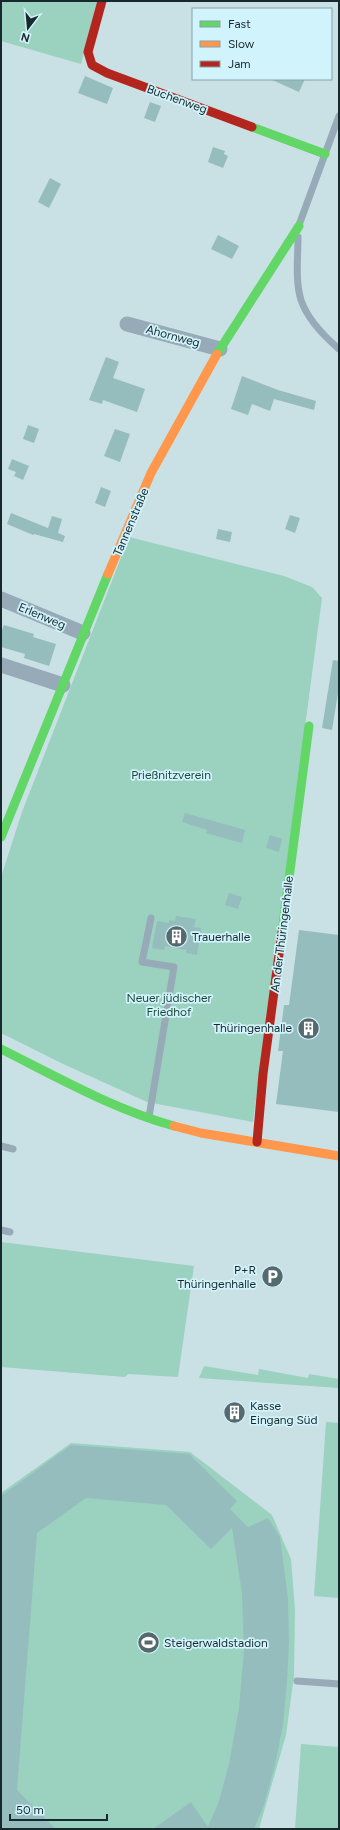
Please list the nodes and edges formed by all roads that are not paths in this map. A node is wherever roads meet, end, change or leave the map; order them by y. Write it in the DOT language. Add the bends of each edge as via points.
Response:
graph roads {
  1 [pos="102,1"];
  2 [pos="339,116"];
  3 [pos="325,154"];
  4 [pos="299,226"];
  5 [pos="127,324"];
  6 [pos="220,349"];
  7 [pos="339,349"];
  8 [pos="1,599"];
  9 [pos="83,634"];
  10 [pos="1,665"];
  11 [pos="63,685"];
  12 [pos="309,726"];
  13 [pos="1,837"];
  14 [pos="151,918"];
  15 [pos="1,1049"];
  16 [pos="149,1118"];
  17 [pos="257,1142"];
  18 [pos="1,1146"];
  19 [pos="13,1149"];
  20 [pos="339,1156"];
  21 [pos="1,1230"];
  22 [pos="10,1232"];
  23 [pos="297,1681"];
  24 [pos="339,1684"];
  1 -- 3 [label="street, Buchenweg" via="88,52 92,65 107,73"];
  2 -- 3 [label="lane"];
  3 -- 4 [label="lane"];
  4 -- 6 [label="street, Tannenstraße"];
  4 -- 7 [label="lane" via="297,275 301,300 320,332"];
  5 -- 6 [label="street, Ahornweg"];
  6 -- 9 [label="street, Tannenstraße" via="151,472"];
  8 -- 9 [label="street, Erlenweg"];
  9 -- 11 [label="street, Tannenstraße"];
  10 -- 11 [label="street"];
  11 -- 13 [label="street, Tannenstraße"];
  12 -- 17 [label="street, An der Thüringenhalle"];
  14 -- 16 [label="lane" via="142,962 174,967"];
  15 -- 16 [label="street" via="96,1097"];
  16 -- 17 [label="street" via="201,1133"];
  17 -- 20 [label="street"];
  18 -- 19 [label="lane"];
  21 -- 22 [label="lane"];
  23 -- 24 [label="lane"];
}
